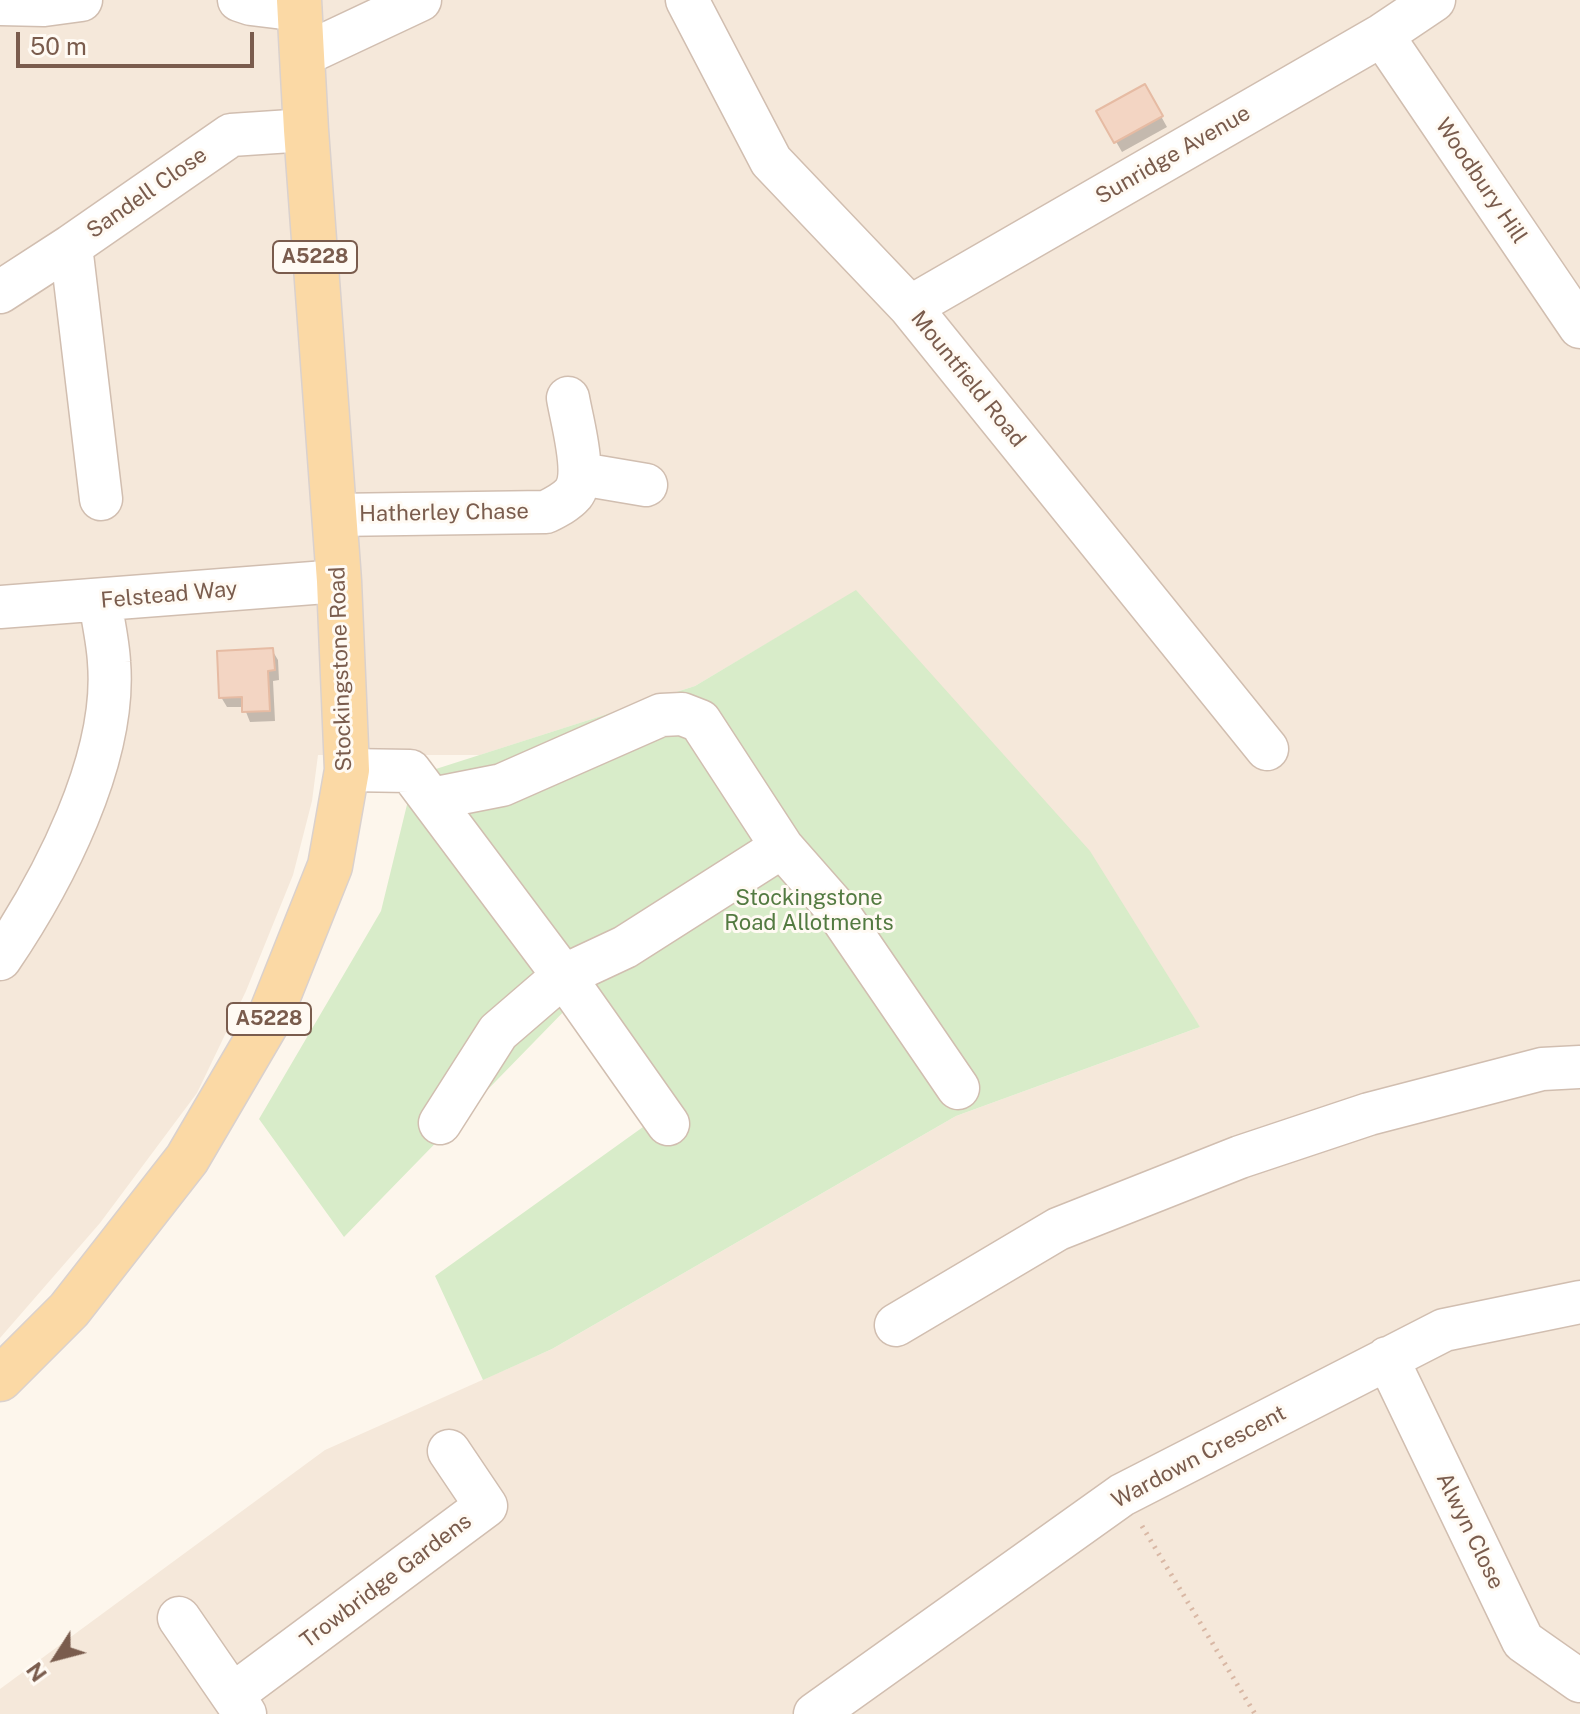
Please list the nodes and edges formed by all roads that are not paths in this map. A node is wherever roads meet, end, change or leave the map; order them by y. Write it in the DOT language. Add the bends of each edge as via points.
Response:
graph roads {
  1 [pos="81,0"];
  2 [pos="239,0"];
  3 [pos="420,0"];
  4 [pos="687,0"];
  5 [pos="1434,0"];
  6 [pos="0,4"];
  7 [pos="300,5"];
  8 [pos="1382,35"];
  9 [pos="303,55"];
  10 [pos="306,130"];
  11 [pos="71,246"];
  12 [pos="0,292"];
  13 [pos="910,307"];
  14 [pos="1580,327"];
  15 [pos="568,398"];
  16 [pos="581,474"];
  17 [pos="646,485"];
  18 [pos="101,499"];
  19 [pos="334,515"];
  20 [pos="339,581"];
  21 [pos="100,601"];
  22 [pos="0,607"];
  23 [pos="1267,749"];
  24 [pos="347,770"];
  25 [pos="431,799"];
  26 [pos="782,847"];
  27 [pos="0,959"];
  28 [pos="563,976"];
  29 [pos="1580,1067"];
  30 [pos="958,1088"];
  31 [pos="440,1123"];
  32 [pos="668,1124"];
  33 [pos="1580,1302"];
  34 [pos="896,1325"];
  35 [pos="1387,1358"];
  36 [pos="0,1379"];
  37 [pos="449,1451"];
  38 [pos="179,1618"];
  39 [pos="1580,1681"];
  40 [pos="239,1705"];
  41 [pos="815,1714"];
  1 -- 6 [label="street"];
  2 -- 7 [label="street"];
  3 -- 9 [label="street"];
  4 -- 13 [label="street, Mountfield Road" via="771,161"];
  5 -- 8 [label="street, Sunridge Avenue"];
  7 -- 9 [label="main road, Stockingstone Road / A5228"];
  8 -- 13 [label="street, Sunridge Avenue"];
  8 -- 14 [label="street, Woodbury Hill"];
  9 -- 10 [label="main road, Stockingstone Road / A5228"];
  10 -- 11 [label="street, Sandell Close" via="231,135"];
  10 -- 19 [label="main road, Stockingstone Road / A5228"];
  11 -- 12 [label="street, Sandell Close"];
  11 -- 18 [label="street"];
  13 -- 23 [label="street, Mountfield Road"];
  15 -- 16 [label="street"];
  16 -- 17 [label="street"];
  16 -- 19 [label="street, Hatherley Chase" via="576,491 546,512"];
  19 -- 20 [label="main road, Stockingstone Road / A5228"];
  20 -- 21 [label="street, Felstead Way"];
  20 -- 24 [label="main road, Stockingstone Road / A5228"];
  21 -- 22 [label="street, Felstead Way"];
  21 -- 27 [label="street" via="110,664 98,762 55,862"];
  24 -- 25 [label="street" via="410,771"];
  24 -- 36 [label="main road, Stockingstone Road / A5228" via="330,866 269,1019 187,1159 69,1310"];
  25 -- 26 [label="street" via="502,785 661,715 682,714 700,721"];
  25 -- 28 [label="street"];
  26 -- 28 [label="street" via="625,947"];
  26 -- 30 [label="street" via="833,905"];
  28 -- 31 [label="street" via="498,1032"];
  28 -- 32 [label="street"];
  29 -- 34 [label="street" via="1542,1069 1369,1114 1240,1157 1058,1229"];
  33 -- 35 [label="street, Wardown Crescent" via="1444,1330"];
  35 -- 39 [label="street, Alwyn Close" via="1523,1641"];
  35 -- 41 [label="street, Wardown Crescent" via="1122,1495"];
  37 -- 40 [label="street, Trowbridge Gardens" via="486,1506"];
  38 -- 40 [label="street, Trowbridge Gardens"];
}
